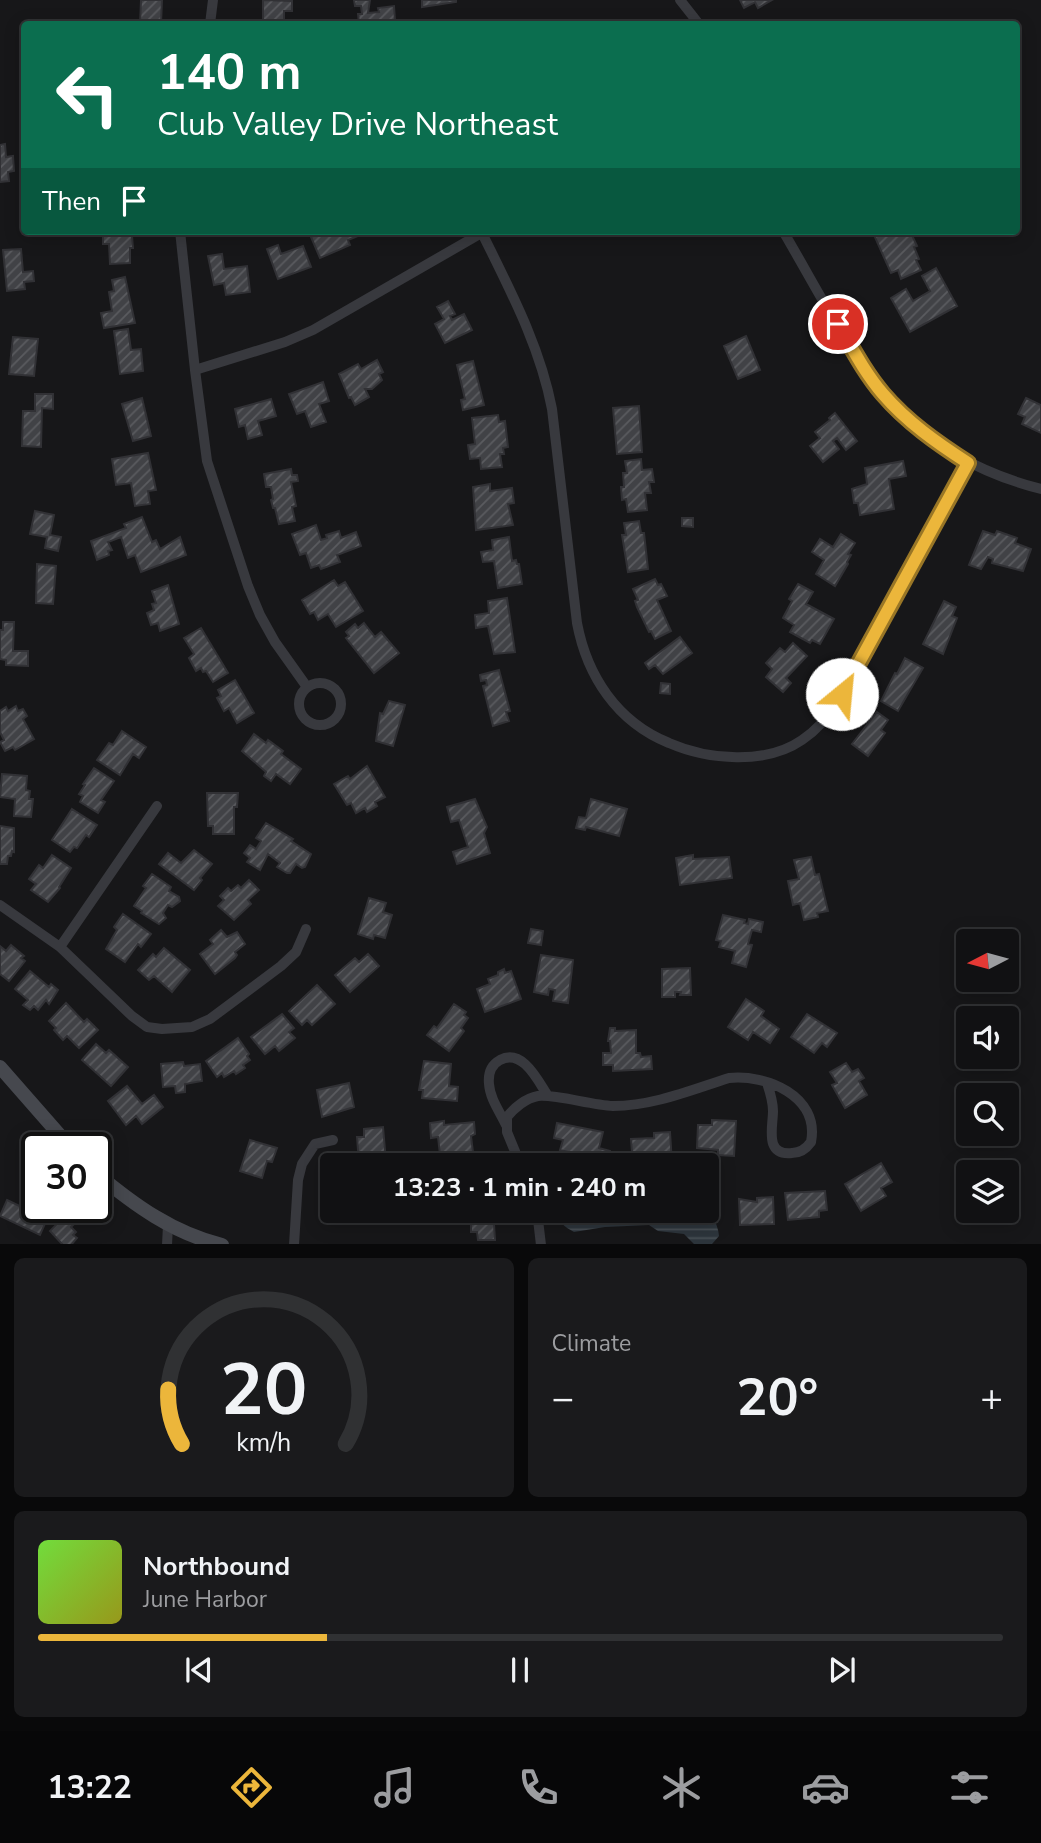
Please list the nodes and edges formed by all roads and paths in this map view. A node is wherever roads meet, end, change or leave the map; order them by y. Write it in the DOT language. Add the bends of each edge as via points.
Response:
graph roads {
  1 [pos="213,0"];
  2 [pos="680,0"];
  3 [pos="210,21"];
  4 [pos="697,21"];
  5 [pos="180,235"];
  6 [pos="478,235"];
  7 [pos="484,235"];
  8 [pos="785,235"];
  9 [pos="195,370"];
  10 [pos="968,463"];
  11 [pos="1041,489"];
  12 [pos="307,687"];
  13 [pos="158,806"];
  14 [pos="0,905"];
  15 [pos="306,929"];
  16 [pos="60,947"];
  17 [pos="0,1067"];
  18 [pos="767,1083"];
  19 [pos="548,1096"];
  20 [pos="506,1125"];
  21 [pos="57,1132"];
  22 [pos="333,1140"];
  23 [pos="516,1153"];
  24 [pos="112,1187"];
  25 [pos="538,1223"];
  26 [pos="168,1225"];
  27 [pos="167,1244"];
  28 [pos="222,1244"];
  29 [pos="293,1244"];
  30 [pos="541,1244"];
  1 -- 3 [label="street"];
  2 -- 4 [label="street"];
  5 -- 9 [label="street"];
  6 -- 9 [label="street" via="313,330"];
  7 -- 10 [label="street" via="546,379 585,657 610,701 666,742 704,754 744,757 789,748 812,733 842,694"];
  8 -- 10 [label="street" via="883,394 919,429"];
  9 -- 12 [label="street" via="207,461 248,586 275,642"];
  10 -- 11 [label="street" via="1008,481"];
  12 -- 12 [label="street" via="298,704 303,717 318,726 332,722 339,714 339,693 326,683"];
  13 -- 16 [label="street"];
  14 -- 16 [label="street"];
  15 -- 16 [label="street" via="296,952 272,974 210,1020 176,1029 147,1027"];
  17 -- 21 [label="main road"];
  18 -- 18 [label="street" via="772,1143 785,1153 802,1151 812,1136 806,1110 790,1092"];
  18 -- 19 [label="street" via="754,1077 729,1078 635,1105 594,1105"];
  19 -- 20 [label="street" via="517,1106"];
  19 -- 20 [label="street" via="520,1060 508,1057 495,1062 489,1086"];
  20 -- 23 [label="street"];
  22 -- 29 [label="street" via="315,1144 302,1164"];
  24 -- 26 [label="main road"];
  25 -- 30 [label="street"];
  26 -- 27 [label="street"];
  26 -- 28 [label="main road"];
}
